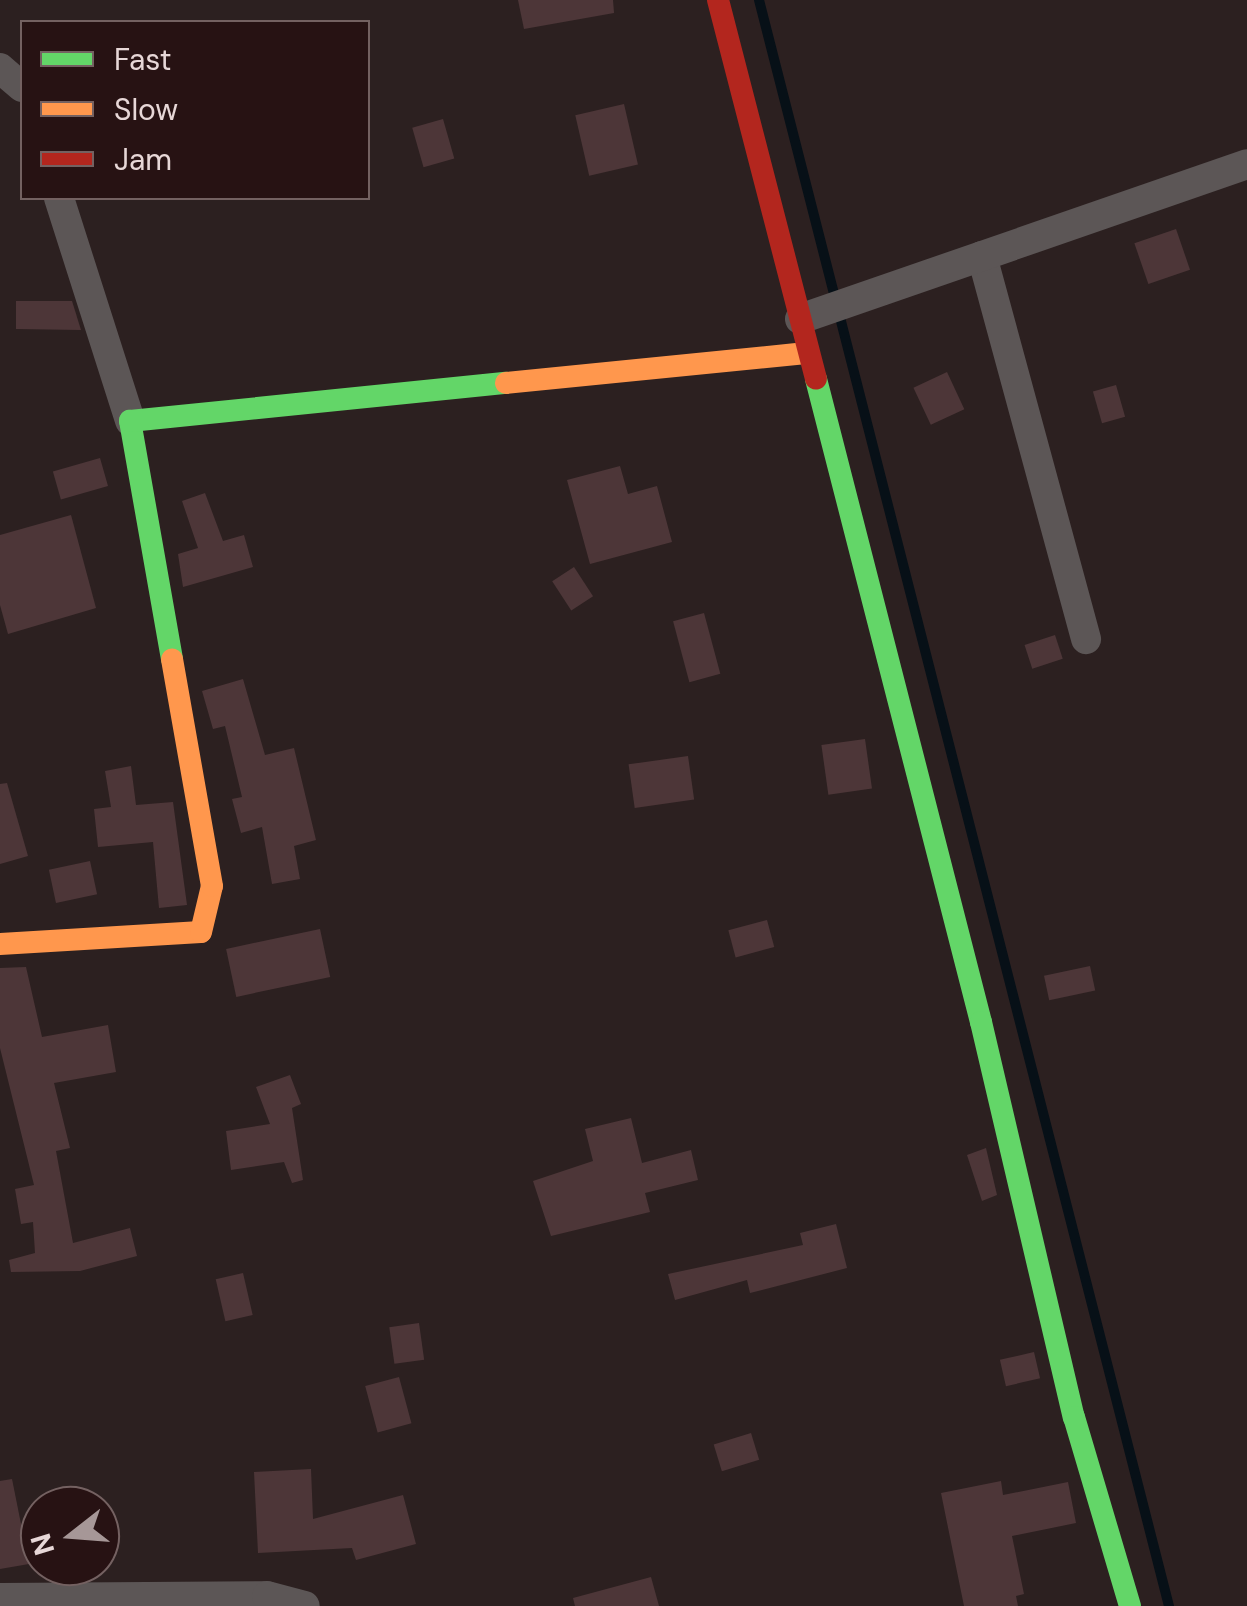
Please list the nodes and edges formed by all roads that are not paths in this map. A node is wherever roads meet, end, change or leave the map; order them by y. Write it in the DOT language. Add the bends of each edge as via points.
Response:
graph roads {
  1 [pos="718,0"];
  2 [pos="0,68"];
  3 [pos="20,85"];
  4 [pos="1247,164"];
  5 [pos="59,200"];
  6 [pos="982,256"];
  7 [pos="825,310"];
  8 [pos="809,353"];
  9 [pos="130,421"];
  10 [pos="1086,639"];
  11 [pos="0,944"];
  12 [pos="0,1598"];
  13 [pos="305,1606"];
  14 [pos="1130,1606"];
  1 -- 7 [label="street"];
  2 -- 3 [label="street"];
  4 -- 6 [label="street"];
  5 -- 9 [label="street"];
  6 -- 7 [label="street"];
  6 -- 10 [label="street"];
  7 -- 8 [label="street"];
  8 -- 9 [label="street"];
  8 -- 14 [label="street" via="1074,1417"];
  9 -- 11 [label="street" via="212,886 210,912 201,932 166,941"];
  12 -- 13 [label="street" via="267,1596"];
}
